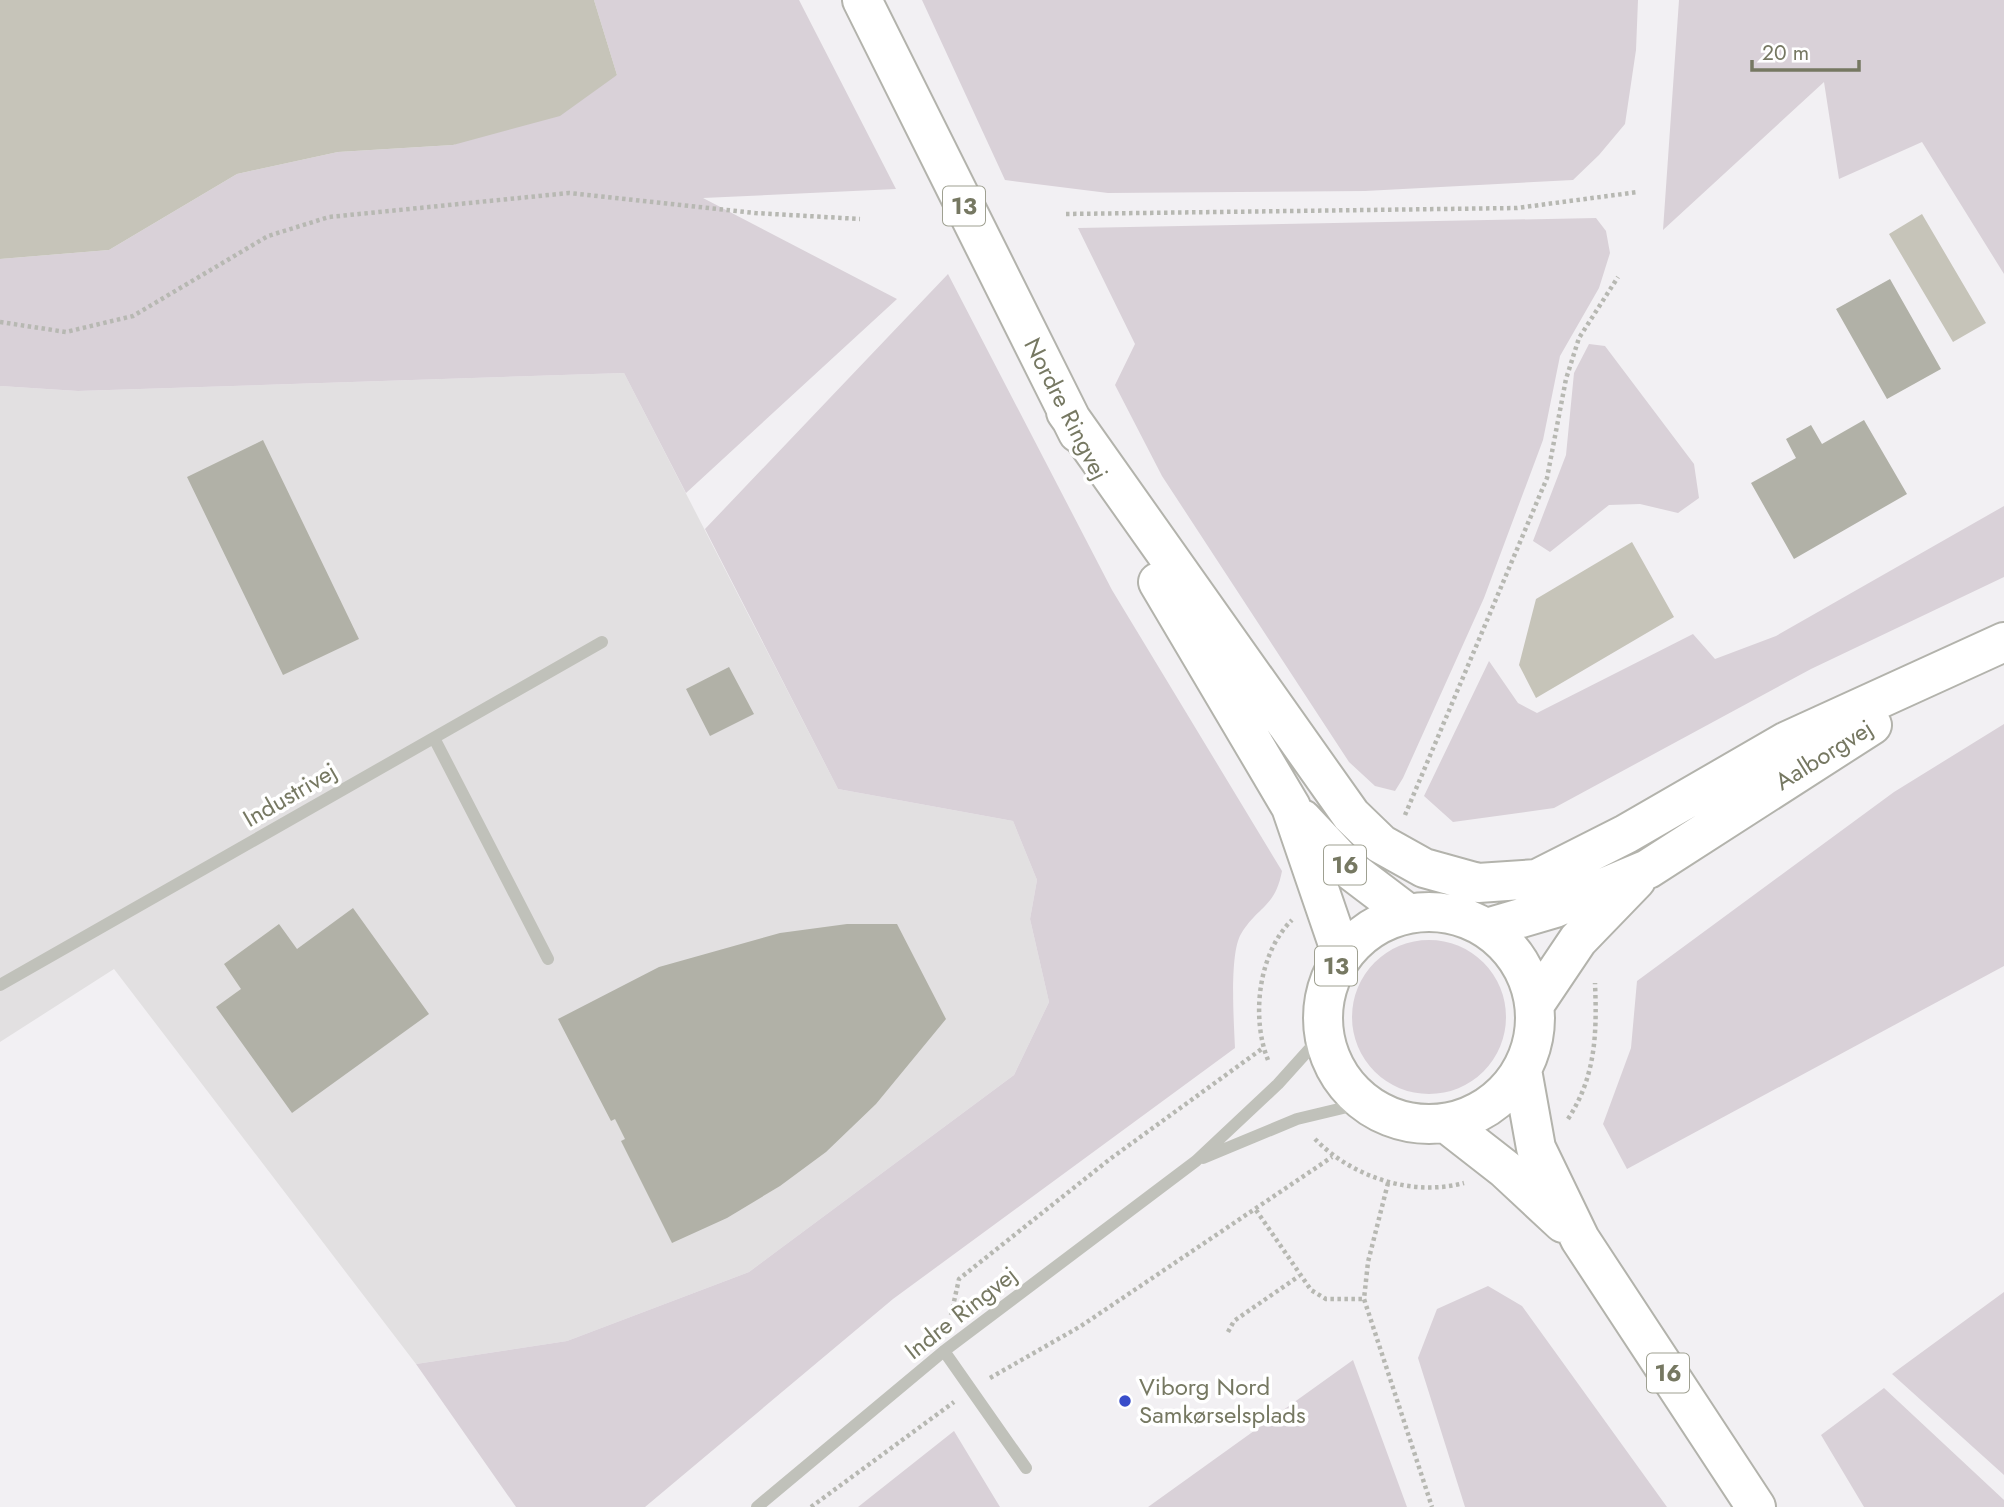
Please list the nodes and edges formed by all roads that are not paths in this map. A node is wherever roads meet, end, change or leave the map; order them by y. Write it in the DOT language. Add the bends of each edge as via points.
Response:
graph roads {
  1 [pos="862,0"];
  2 [pos="1066,412"];
  3 [pos="602,642"];
  4 [pos="2004,644"];
  5 [pos="434,738"];
  6 [pos="1291,807"];
  7 [pos="1648,869"];
  8 [pos="1407,913"];
  9 [pos="1487,928"];
  10 [pos="1342,956"];
  11 [pos="548,959"];
  12 [pos="0,985"];
  13 [pos="1535,1004"];
  14 [pos="1323,1034"];
  15 [pos="1522,1070"];
  16 [pos="1364,1103"];
  17 [pos="1446,1123"];
  18 [pos="1196,1161"];
  19 [pos="1580,1239"];
  20 [pos="944,1351"];
  21 [pos="1026,1468"];
  22 [pos="757,1507"];
  23 [pos="1756,1507"];
  1 -- 2 [label="main road, Nordre Ringvej / 13"];
  2 -- 4 [label="main road, 13" via="1351,815 1391,834 1424,868 1478,883 1537,879 1626,834 1787,741"];
  2 -- 6 [label="main road, Nordre Ringvej / 13" via="1137,545"];
  3 -- 5 [label="street, Industrivej"];
  4 -- 7 [label="main road, Aalborgvej / 13"];
  5 -- 11 [label="street"];
  5 -- 12 [label="street, Industrivej"];
  6 -- 8 [label="main road, Nordre Ringvej / 16" via="1349,869"];
  6 -- 10 [label="main road, Nordre Ringvej / 13"];
  7 -- 9 [label="main road, Aalborgvej" via="1555,908"];
  7 -- 13 [label="main road, Aalborgvej / 13" via="1578,940"];
  8 -- 9 [label="main road, 13" via="1462,916"];
  8 -- 10 [label="main road, 13" via="1360,936"];
  9 -- 13 [label="main road, 13" via="1516,957"];
  10 -- 14 [label="main road, 13" via="1322,1007"];
  13 -- 15 [label="main road, 13" via="1536,1026"];
  14 -- 16 [label="main road, 13" via="1345,1084"];
  14 -- 18 [label="street, Indre Ringvej" via="1278,1084"];
  15 -- 17 [label="main road, 13" via="1509,1090 1490,1106"];
  15 -- 19 [label="main road, 16" via="1536,1148"];
  16 -- 17 [label="main road, 13" via="1403,1122"];
  16 -- 18 [label="street, Indre Ringvej" via="1297,1119"];
  17 -- 19 [label="main road, 16" via="1505,1169"];
  18 -- 20 [label="street, Indre Ringvej"];
  19 -- 23 [label="main road, 16"];
  20 -- 21 [label="street"];
  20 -- 22 [label="street, Indre Ringvej"];
}
